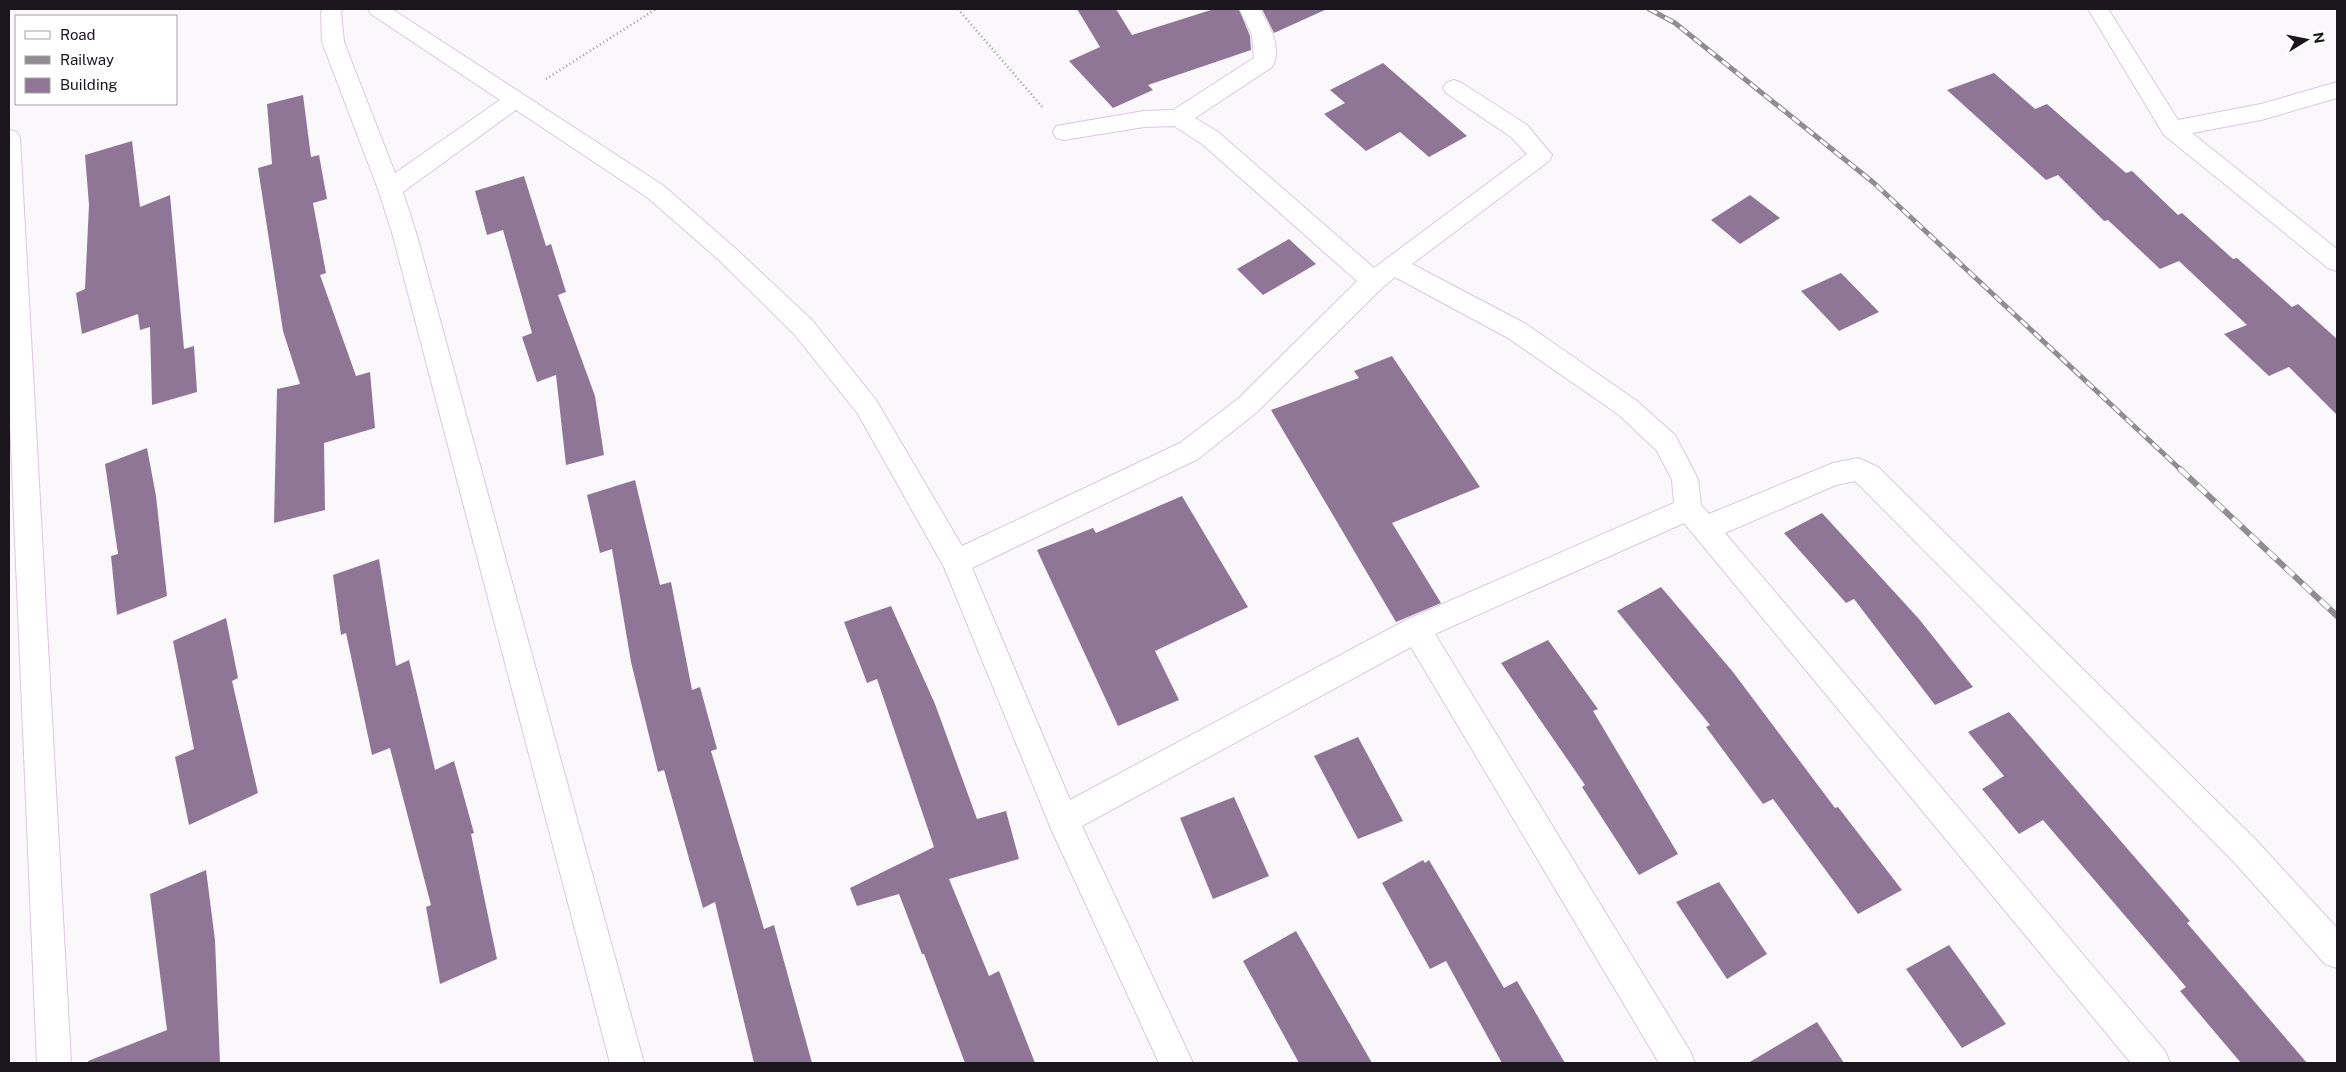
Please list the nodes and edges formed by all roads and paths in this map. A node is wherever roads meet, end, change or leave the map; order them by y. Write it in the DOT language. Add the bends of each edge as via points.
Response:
graph roads {
  1 [pos="333,9"];
  2 [pos="378,9"];
  3 [pos="656,9"];
  4 [pos="958,9"];
  5 [pos="2098,9"];
  6 [pos="1250,10"];
  7 [pos="1454,88"];
  8 [pos="2337,90"];
  9 [pos="516,98"];
  10 [pos="1178,118"];
  11 [pos="2172,129"];
  12 [pos="1064,132"];
  13 [pos="9,138"];
  14 [pos="390,189"];
  15 [pos="2337,262"];
  16 [pos="1383,273"];
  17 [pos="1696,519"];
  18 [pos="956,562"];
  19 [pos="1416,629"];
  20 [pos="1063,820"];
  21 [pos="2337,952"];
  22 [pos="54,1063"];
  23 [pos="627,1063"];
  24 [pos="1176,1063"];
  25 [pos="1678,1063"];
  26 [pos="2153,1063"];
  1 -- 14 [label="street" via="333,42"];
  2 -- 9 [label="street"];
  3 -- 9 [label="path"];
  4 -- 12 [label="path"];
  5 -- 11 [label="street"];
  6 -- 10 [label="street" via="1264,38 1267,51 1264,62"];
  7 -- 16 [label="street" via="1519,131 1542,155"];
  8 -- 11 [label="street" via="2261,112"];
  9 -- 14 [label="street"];
  9 -- 18 [label="street" via="656,192 803,327 868,407"];
  10 -- 12 [label="street" via="1144,119"];
  10 -- 16 [label="street" via="1210,138"];
  11 -- 15 [label="street"];
  13 -- 22 [label="street"];
  14 -- 23 [label="street"];
  16 -- 17 [label="street" via="1517,332 1628,408 1666,443 1684,479"];
  16 -- 18 [label="street" via="1248,405 1189,451"];
  17 -- 19 [label="street"];
  17 -- 21 [label="street" via="1833,474 1858,469 1869,475 2244,850"];
  17 -- 26 [label="street"];
  18 -- 20 [label="street"];
  19 -- 20 [label="street"];
  19 -- 25 [label="street"];
  20 -- 24 [label="street"];
}
